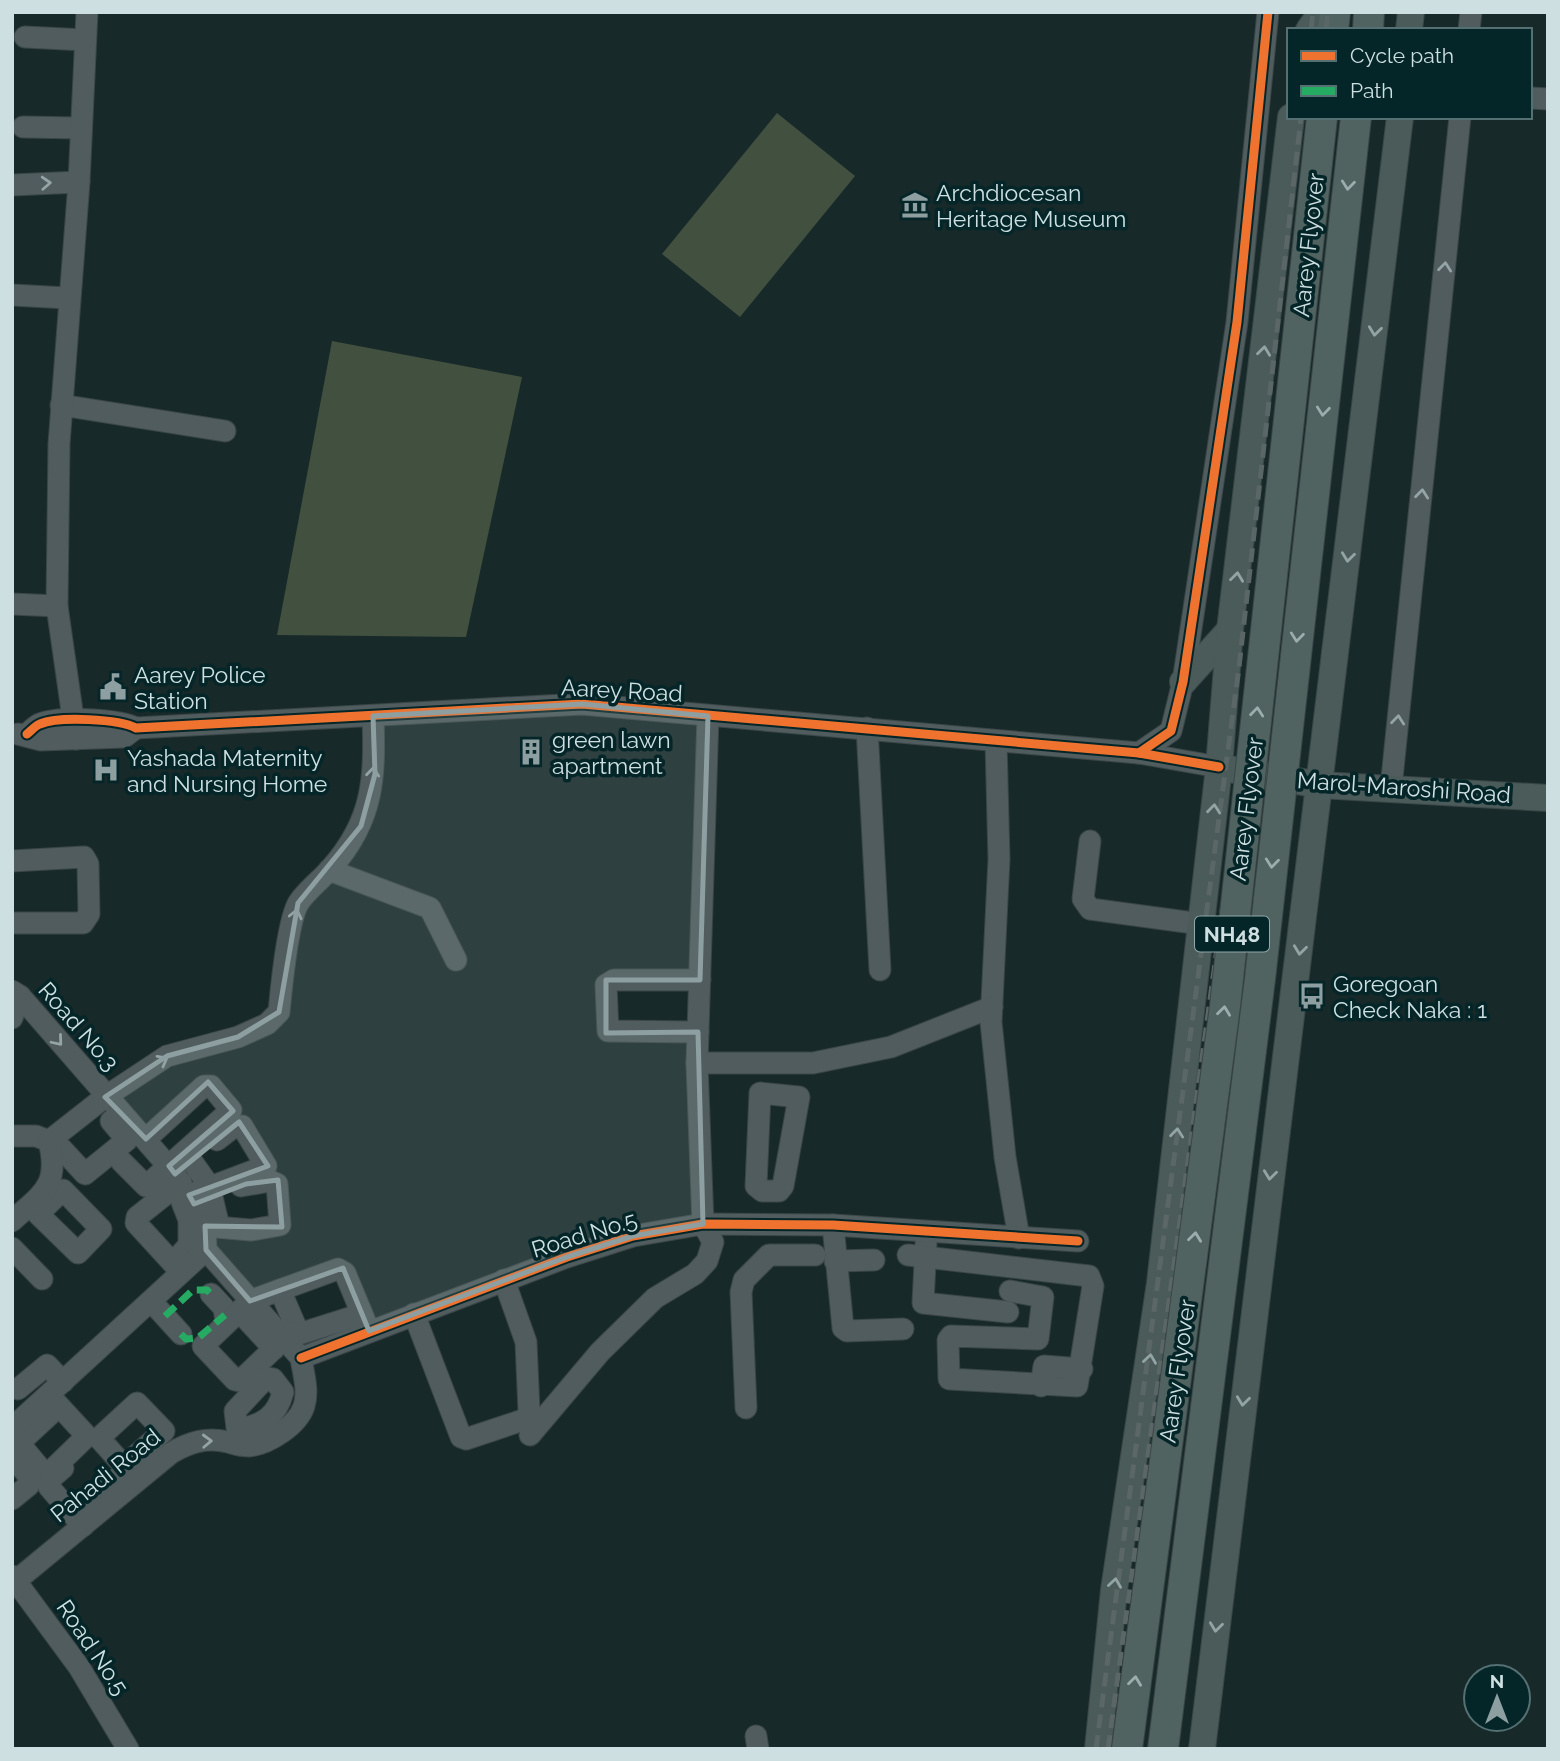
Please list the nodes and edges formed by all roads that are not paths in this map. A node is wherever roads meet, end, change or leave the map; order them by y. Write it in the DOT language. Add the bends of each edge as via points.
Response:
graph roads {
  1 [pos="87,12"];
  2 [pos="1268,12"];
  3 [pos="1322,12"];
  4 [pos="1310,28"];
  5 [pos="25,37"];
  6 [pos="85,40"];
  7 [pos="1292,119"];
  8 [pos="1322,119"];
  9 [pos="1356,119"];
  10 [pos="1400,119"];
  11 [pos="1460,119"];
  12 [pos="23,127"];
  13 [pos="80,128"];
  14 [pos="79,182"];
  15 [pos="12,185"];
  16 [pos="12,295"];
  17 [pos="67,298"];
  18 [pos="61,405"];
  19 [pos="225,431"];
  20 [pos="12,604"];
  21 [pos="57,606"];
  22 [pos="1230,629"];
  23 [pos="1183,682"];
  24 [pos="373,716"];
  25 [pos="708,716"];
  26 [pos="867,728"];
  27 [pos="75,730"];
  28 [pos="19,734"];
  29 [pos="996,741"];
  30 [pos="1139,753"];
  31 [pos="1219,767"];
  32 [pos="1320,785"];
  33 [pos="1391,788"];
  34 [pos="1548,798"];
  35 [pos="1090,841"];
  36 [pos="12,861"];
  37 [pos="329,870"];
  38 [pos="12,923"];
  39 [pos="1201,924"];
  40 [pos="456,960"];
  41 [pos="880,970"];
  42 [pos="693,980"];
  43 [pos="14,1005"];
  44 [pos="992,1007"];
  45 [pos="692,1032"];
  46 [pos="697,1063"];
  47 [pos="766,1065"];
  48 [pos="765,1093"];
  49 [pos="105,1097"];
  50 [pos="12,1136"];
  51 [pos="54,1148"];
  52 [pos="121,1161"];
  53 [pos="181,1176"];
  54 [pos="762,1191"];
  55 [pos="35,1207"];
  56 [pos="703,1224"];
  57 [pos="765,1225"];
  58 [pos="833,1225"];
  59 [pos="926,1230"];
  60 [pos="1016,1237"];
  61 [pos="12,1241"];
  62 [pos="1077,1241"];
  63 [pos="12,1248"];
  64 [pos="206,1250"];
  65 [pos="769,1255"];
  66 [pos="916,1255"];
  67 [pos="66,1256"];
  68 [pos="825,1258"];
  69 [pos="874,1261"];
  70 [pos="1011,1267"];
  71 [pos="177,1268"];
  72 [pos="42,1279"];
  73 [pos="504,1280"];
  74 [pos="1160,1283"];
  75 [pos="280,1290"];
  76 [pos="1255,1295"];
  77 [pos="150,1301"];
  78 [pos="230,1301"];
  79 [pos="1009,1301"];
  80 [pos="414,1314"];
  81 [pos="365,1322"];
  82 [pos="903,1329"];
  83 [pos="181,1334"];
  84 [pos="1007,1339"];
  85 [pos="285,1340"];
  86 [pos="301,1358"];
  87 [pos="15,1386"];
  88 [pos="46,1404"];
  89 [pos="746,1408"];
  90 [pos="12,1428"];
  91 [pos="530,1435"];
  92 [pos="164,1445"];
  93 [pos="12,1457"];
  94 [pos="141,1466"];
  95 [pos="124,1482"];
  96 [pos="12,1499"];
  97 [pos="78,1520"];
  98 [pos="13,1580"];
  99 [pos="1104,1687"];
  100 [pos="128,1749"];
  101 [pos="1087,1749"];
  102 [pos="1098,1749"];
  103 [pos="1127,1749"];
  104 [pos="1163,1749"];
  105 [pos="1202,1749"];
  1 -- 6 [label="street"];
  2 -- 23 [label="street" via="1237,322"];
  3 -- 4 [label="main road"];
  5 -- 6 [label="street"];
  6 -- 13 [label="street"];
  22 -- 7 [label="main road, one-way"];
  103 -- 8 [label="highway, Aarey Flyover / NH48, one-way, bridge" via="1225,1006"];
  9 -- 104 [label="highway, Aarey Flyover / NH48, one-way, bridge" via="1260,979"];
  10 -- 32 [label="main road, one-way"];
  33 -- 11 [label="street, one-way"];
  12 -- 13 [label="street"];
  13 -- 14 [label="street"];
  15 -- 14 [label="street, one-way"];
  14 -- 17 [label="street"];
  16 -- 17 [label="street"];
  17 -- 18 [label="street"];
  18 -- 19 [label="street"];
  18 -- 21 [label="street"];
  20 -- 21 [label="street"];
  21 -- 27 [label="street"];
  22 -- 23 [label="main road"];
  22 -- 31 [label="main road"];
  23 -- 30 [label="street" via="1171,731"];
  24 -- 25 [label="street, Aarey Road" via="583,704"];
  24 -- 27 [label="street, Aarey Road" via="136,728 124,722"];
  37 -- 24 [label="street, one-way" via="361,826 375,774"];
  25 -- 26 [label="street, Aarey Road"];
  25 -- 42 [label="street"];
  26 -- 29 [label="street, Aarey Road"];
  26 -- 41 [label="street"];
  27 -- 28 [label="street, Aarey Road" via="41,723"];
  29 -- 30 [label="street, Aarey Road"];
  29 -- 44 [label="street" via="999,859"];
  30 -- 31 [label="street, Aarey Road"];
  31 -- 32 [label="main road, Marol-Maroshi Road"];
  39 -- 31 [label="main road, one-way"];
  32 -- 33 [label="main road, Marol-Maroshi Road"];
  32 -- 76 [label="main road, one-way"];
  33 -- 34 [label="main road, Marol-Maroshi Road"];
  35 -- 39 [label="street" via="1083,899 1090,909"];
  36 -- 38 [label="street" via="84,857 89,914 83,923"];
  37 -- 40 [label="street" via="430,908"];
  49 -- 37 [label="street, one-way" via="167,1056 238,1037 267,1024 279,1012 282,974 298,903"];
  74 -- 39 [label="main road, one-way"];
  42 -- 45 [label="street"];
  42 -- 45 [label="street" via="614,980 606,985 608,1031"];
  43 -- 49 [label="street, Road No.3, one-way"];
  44 -- 47 [label="street" via="891,1047 813,1063"];
  44 -- 60 [label="street"];
  45 -- 46 [label="street"];
  46 -- 47 [label="street"];
  46 -- 56 [label="street"];
  47 -- 48 [label="street"];
  48 -- 54 [label="street" via="759,1097 757,1186"];
  48 -- 54 [label="street" via="796,1094 799,1098 783,1186 779,1191"];
  49 -- 51 [label="street"];
  49 -- 53 [label="street"];
  50 -- 51 [label="street" via="36,1136"];
  51 -- 53 [label="street" via="85,1174"];
  51 -- 53 [label="street" via="103,1114"];
  51 -- 55 [label="street" via="54,1168"];
  52 -- 53 [label="street" via="146,1186"];
  53 -- 64 [label="street"];
  53 -- 71 [label="street" via="190,1235"];
  53 -- 71 [label="street" via="136,1223"];
  54 -- 57 [label="street"];
  55 -- 61 [label="street"];
  55 -- 67 [label="street"];
  56 -- 57 [label="street, Road No.5"];
  56 -- 73 [label="street, Road No.5" via="633,1236"];
  56 -- 91 [label="street" via="713,1242 707,1261 646,1307 600,1352"];
  57 -- 58 [label="street, Road No.5"];
  57 -- 65 [label="street"];
  58 -- 59 [label="street, Road No.5"];
  58 -- 68 [label="street"];
  59 -- 60 [label="street, Road No.5"];
  59 -- 66 [label="street"];
  60 -- 62 [label="street, Road No.5"];
  60 -- 70 [label="street"];
  63 -- 72 [label="street"];
  64 -- 71 [label="street"];
  64 -- 78 [label="street"];
  65 -- 68 [label="street"];
  65 -- 89 [label="street" via="744,1280 741,1292"];
  66 -- 70 [label="street"];
  66 -- 79 [label="street" via="923,1303"];
  68 -- 69 [label="street"];
  68 -- 82 [label="street" via="843,1328"];
  70 -- 79 [label="street"];
  70 -- 84 [label="street" via="1092,1279 1077,1386 949,1379 951,1336"];
  71 -- 77 [label="street"];
  73 -- 80 [label="street, Road No.5"];
  73 -- 80 [label="street" via="526,1342 526,1419 461,1437"];
  74 -- 76 [label="main road"];
  99 -- 74 [label="main road, one-way"];
  75 -- 78 [label="street"];
  75 -- 81 [label="street" via="341,1269"];
  75 -- 85 [label="street"];
  76 -- 105 [label="main road, one-way"];
  77 -- 83 [label="street"];
  77 -- 88 [label="street"];
  78 -- 85 [label="street"];
  78 -- 85 [label="street" via="204,1349 237,1381"];
  79 -- 84 [label="street"];
  79 -- 84 [label="street" via="1037,1294 1044,1300 1038,1339"];
  80 -- 81 [label="street, Road No.5"];
  81 -- 85 [label="street"];
  81 -- 86 [label="street, Road No.5"];
  85 -- 86 [label="street"];
  92 -- 86 [label="street, Pahadi Road, one-way" via="239,1437 251,1446 275,1437 304,1407"];
  87 -- 88 [label="street"];
  87 -- 88 [label="street" via="47,1365"];
  88 -- 90 [label="street"];
  92 -- 94 [label="street, Pahadi Road"];
  92 -- 94 [label="street" via="163,1429 138,1404 99,1437 123,1466"];
  93 -- 96 [label="street" via="30,1478 29,1485"];
  94 -- 95 [label="street, Pahadi Road"];
  95 -- 97 [label="street, Pahadi Road"];
  95 -- 97 [label="street" via="94,1447 87,1447 47,1483"];
  97 -- 98 [label="street, Pahadi Road"];
  98 -- 100 [label="street, Road No.5" via="79,1667"];
  99 -- 101 [label="street" via="1092,1711"];
  99 -- 102 [label="main road"];
}
